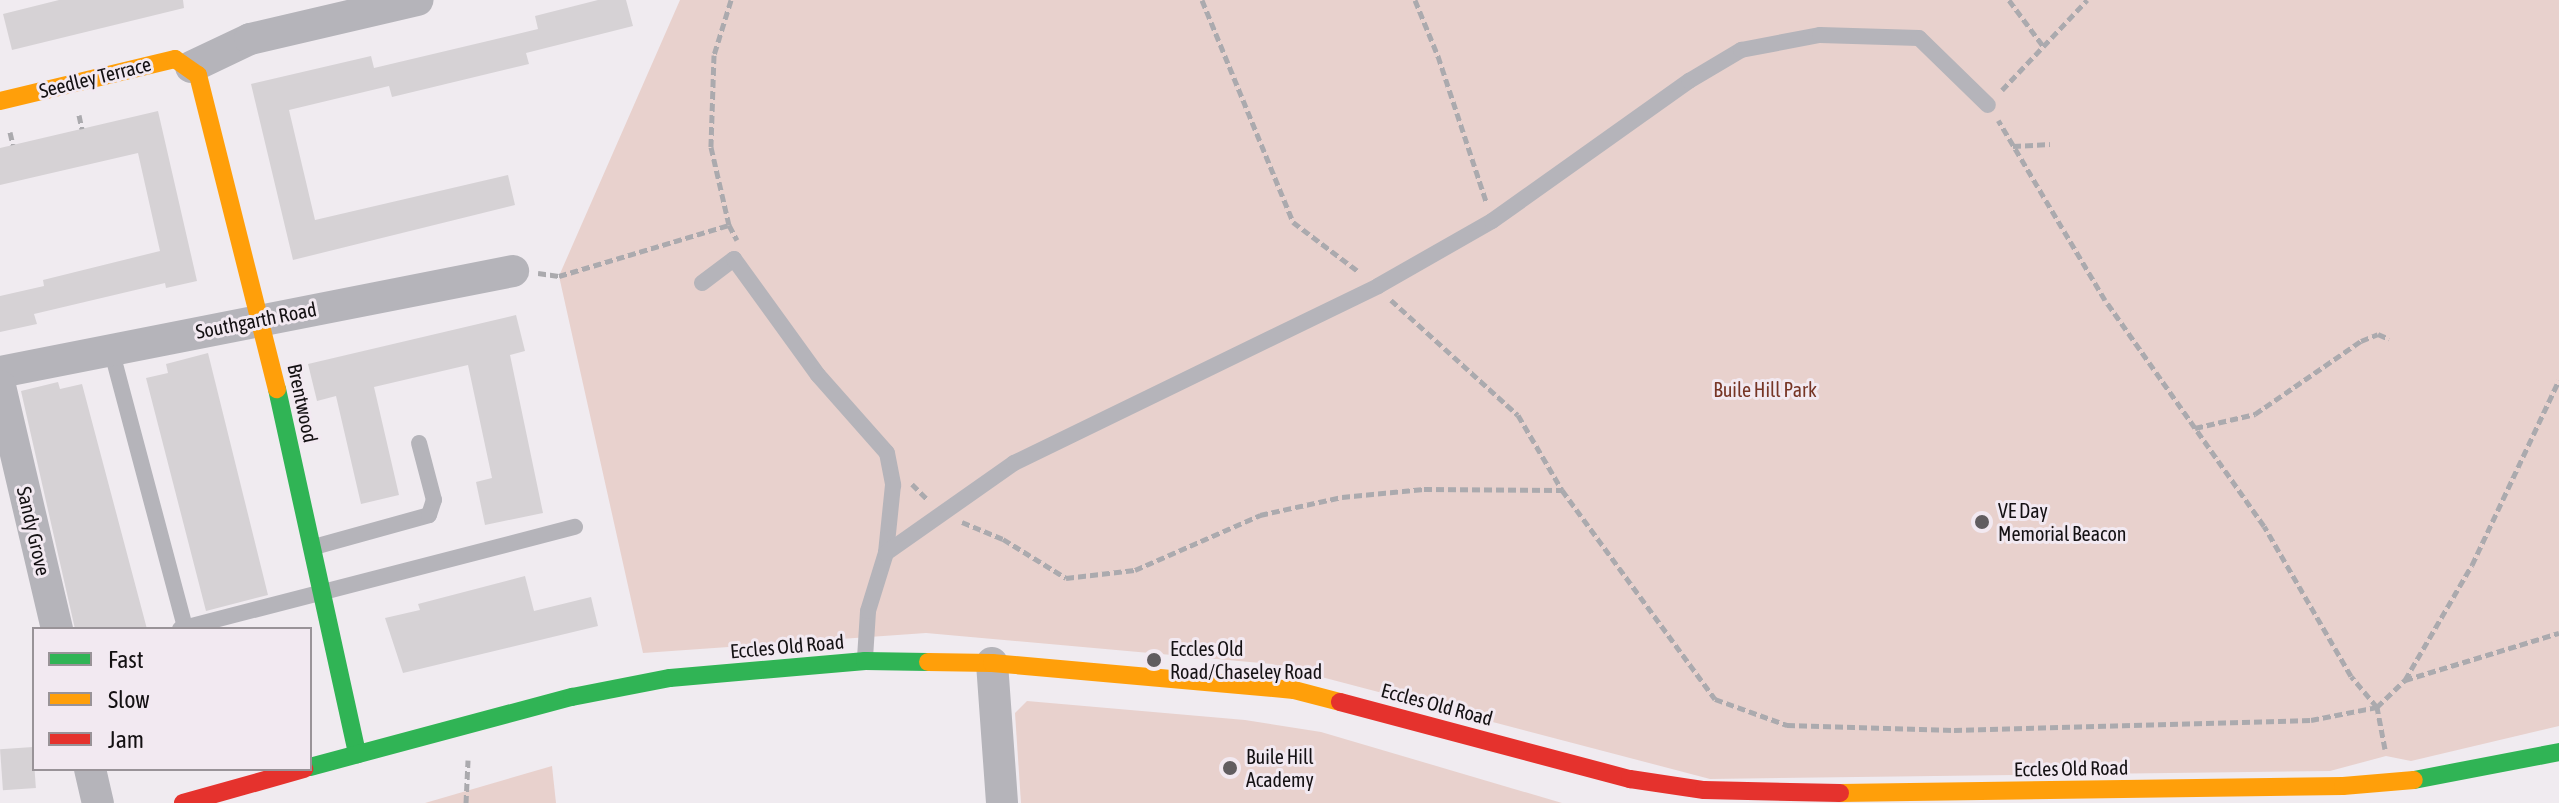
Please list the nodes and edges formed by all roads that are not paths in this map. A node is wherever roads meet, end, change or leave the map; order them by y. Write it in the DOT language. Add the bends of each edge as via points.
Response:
graph roads {
  1 [pos="418,0"];
  2 [pos="191,67"];
  3 [pos="0,101"];
  4 [pos="1988,105"];
  5 [pos="513,271"];
  6 [pos="702,283"];
  7 [pos="262,319"];
  8 [pos="111,349"];
  9 [pos="0,372"];
  10 [pos="0,386"];
  11 [pos="419,443"];
  12 [pos="575,527"];
  13 [pos="312,548"];
  14 [pos="886,553"];
  15 [pos="321,589"];
  16 [pos="57,627"];
  17 [pos="183,627"];
  18 [pos="187,627"];
  19 [pos="865,661"];
  20 [pos="992,663"];
  21 [pos="2559,752"];
  22 [pos="357,754"];
  23 [pos="312,766"];
  24 [pos="90,771"];
  25 [pos="297,771"];
  26 [pos="2344,795"];
  27 [pos="98,803"];
  28 [pos="183,803"];
  29 [pos="1002,803"];
  1 -- 2 [label="street" via="250,39"];
  2 -- 3 [label="main road, Seedley Terrace" via="175,59 148,63"];
  2 -- 7 [label="main road, Brentwood" via="202,85"];
  4 -- 14 [label="lane" via="1919,38 1820,35 1741,50 1492,221 1378,286 1014,463"];
  5 -- 7 [label="street, Southgarth Road"];
  6 -- 14 [label="lane" via="734,259 818,375 887,453 893,485"];
  7 -- 8 [label="street, Southgarth Road"];
  7 -- 13 [label="main road, Brentwood"];
  8 -- 9 [label="street, Southgarth Road"];
  8 -- 17 [label="lane"];
  10 -- 16 [label="street, Sandy Grove"];
  11 -- 13 [label="lane" via="434,500 429,515"];
  12 -- 15 [label="lane"];
  13 -- 15 [label="main road, Brentwood"];
  14 -- 19 [label="lane" via="868,611"];
  15 -- 18 [label="lane"];
  15 -- 22 [label="main road, Brentwood"];
  19 -- 20 [label="main road, Eccles Old Road"];
  19 -- 22 [label="main road, Eccles Old Road" via="670,678 572,697"];
  20 -- 26 [label="main road, Eccles Old Road" via="1294,690 1630,779 1704,790"];
  20 -- 29 [label="street"];
  21 -- 26 [label="main road, Eccles Old Road"];
  22 -- 23 [label="main road, Eccles Old Road"];
  24 -- 27 [label="street"];
  25 -- 28 [label="main road"];
}
